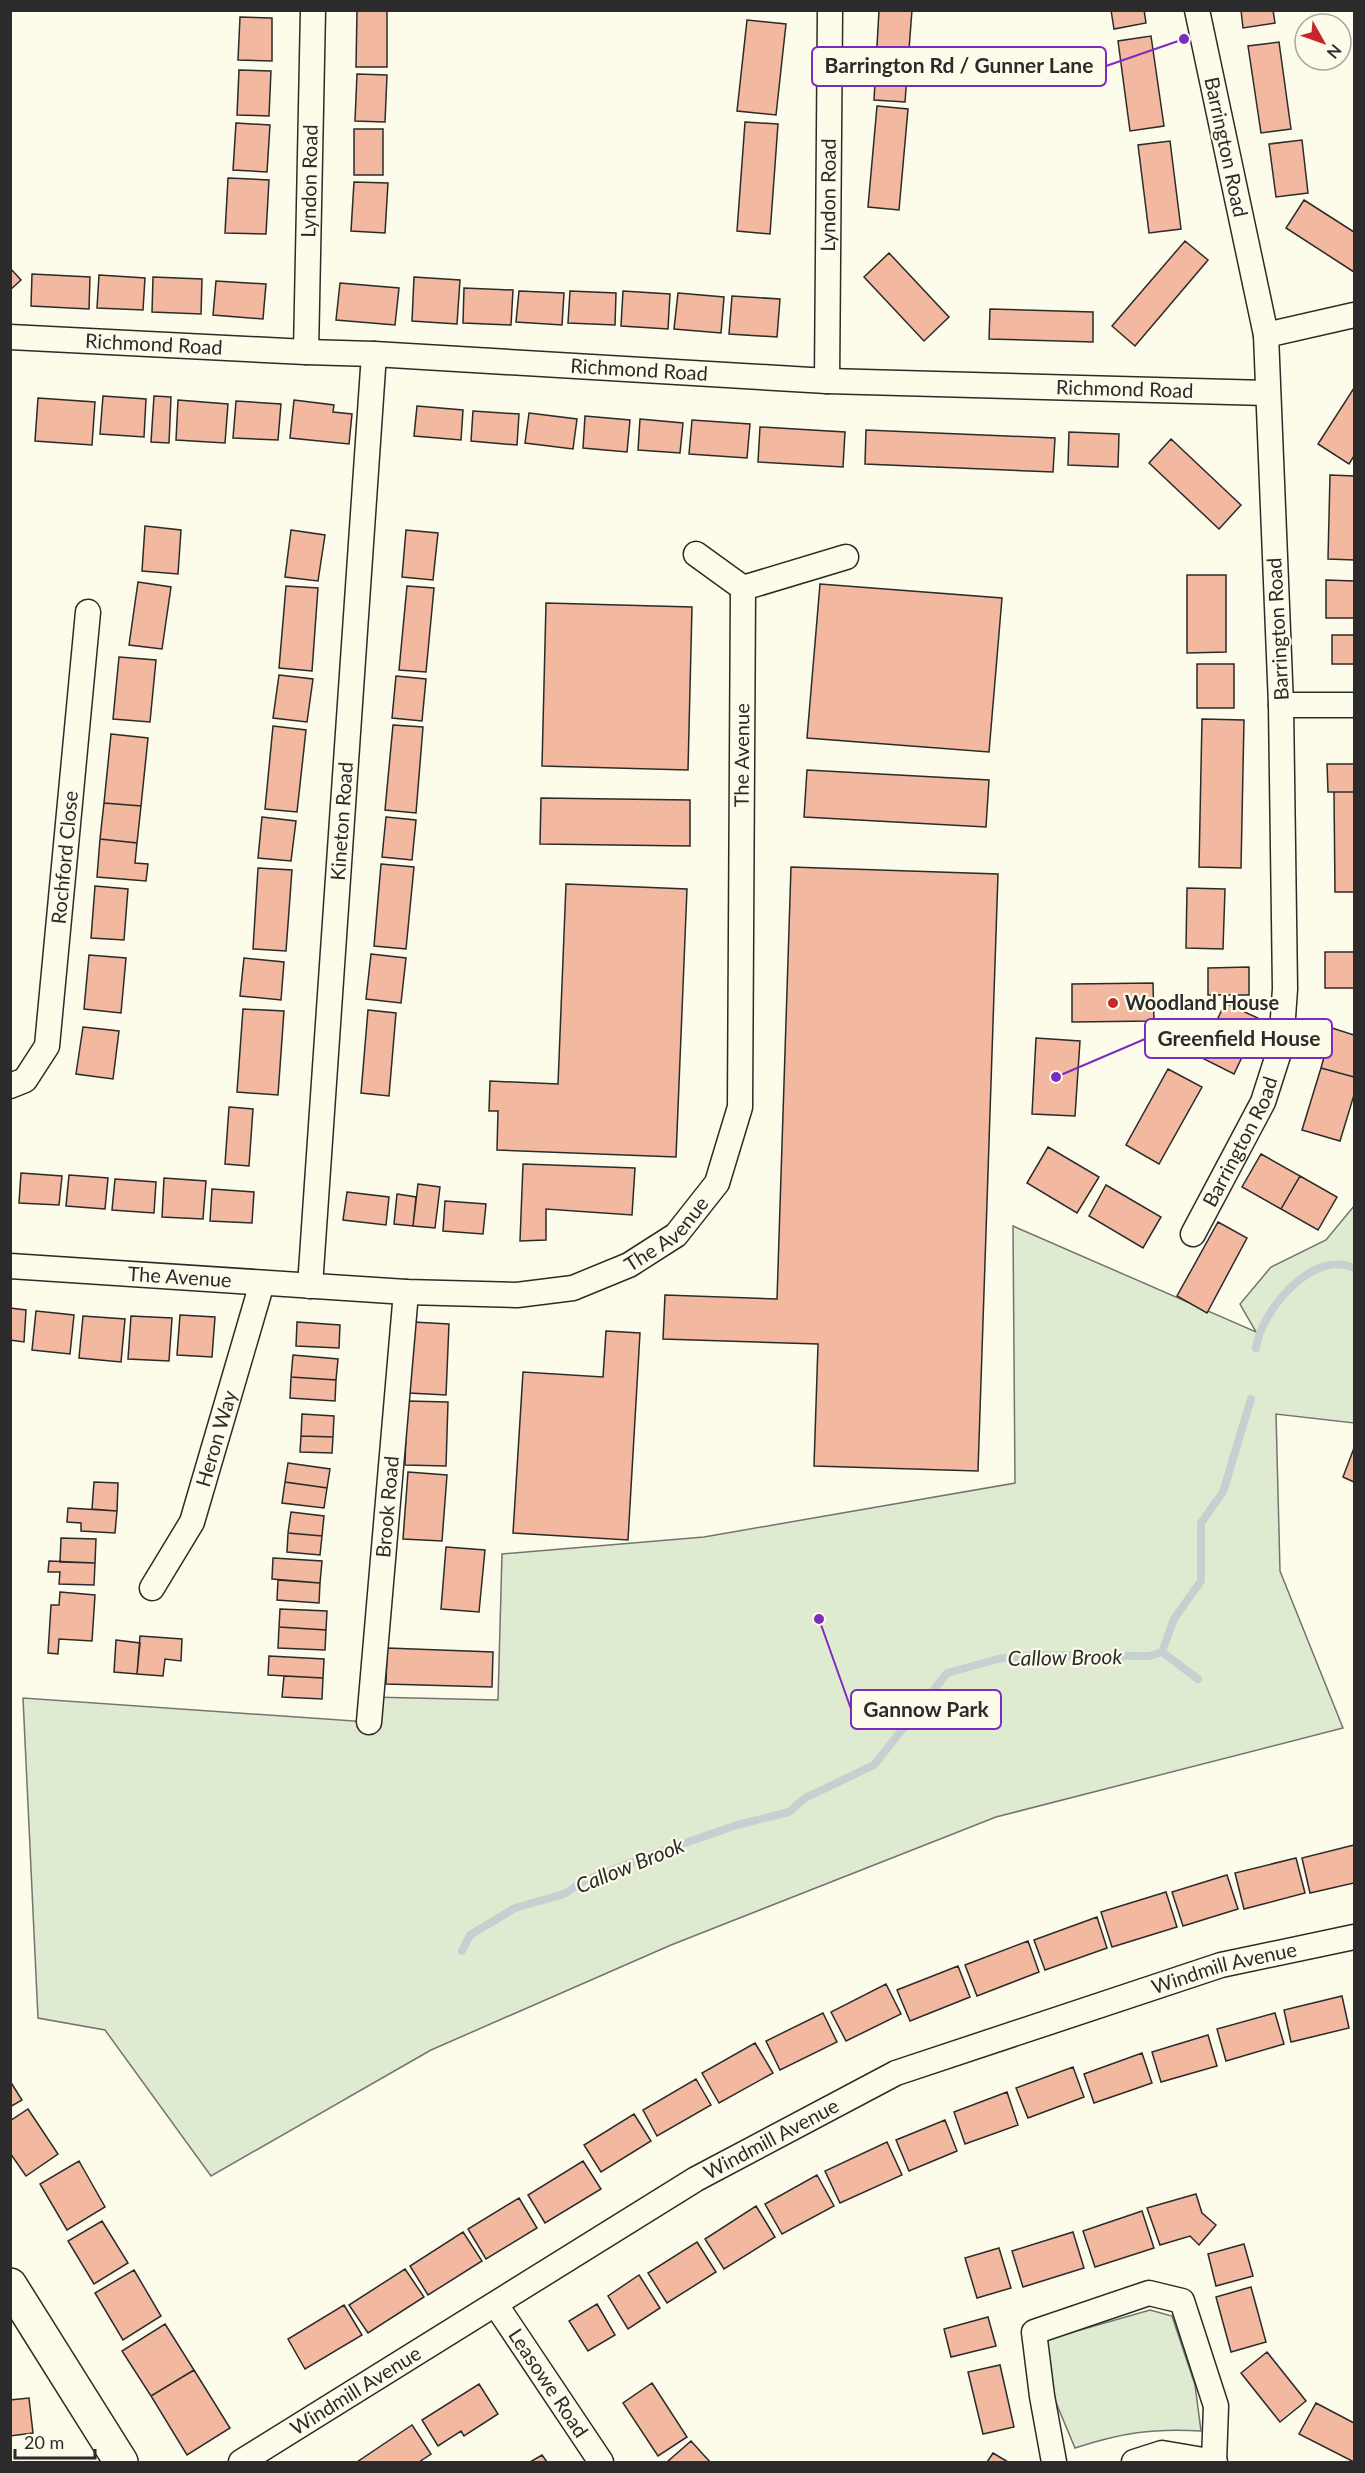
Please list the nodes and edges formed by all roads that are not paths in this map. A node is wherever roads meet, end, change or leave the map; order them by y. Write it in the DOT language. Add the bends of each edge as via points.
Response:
graph roads {
  1 [pos="313,10"];
  2 [pos="831,10"];
  3 [pos="1197,10"];
  4 [pos="1354,315"];
  5 [pos="1266,335"];
  6 [pos="10,337"];
  7 [pos="306,352"];
  8 [pos="374,354"];
  9 [pos="827,381"];
  10 [pos="1267,393"];
  11 [pos="696,554"];
  12 [pos="846,557"];
  13 [pos="743,588"];
  14 [pos="88,612"];
  15 [pos="1281,705"];
  16 [pos="1354,705"];
  17 [pos="10,1086"];
  18 [pos="1193,1234"];
  19 [pos="10,1266"];
  20 [pos="262,1283"];
  21 [pos="310,1286"];
  22 [pos="406,1292"];
  23 [pos="153,1588"];
  24 [pos="369,1722"];
  25 [pos="1354,1936"];
  26 [pos="10,2285"];
  27 [pos="496,2305"];
  28 [pos="119,2462"];
  29 [pos="1214,2462"];
  30 [pos="241,2463"];
  31 [pos="601,2463"];
  32 [pos="1054,2463"];
  33 [pos="1134,2463"];
  1 -- 7 [label="street, Lyndon Road"];
  2 -- 9 [label="street, Lyndon Road"];
  3 -- 5 [label="street, Barrington Road"];
  4 -- 5 [label="street"];
  5 -- 10 [label="street, Barrington Road"];
  6 -- 7 [label="street, Richmond Road"];
  7 -- 8 [label="street, Richmond Road"];
  8 -- 9 [label="street, Richmond Road"];
  8 -- 21 [label="street, Kineton Road"];
  9 -- 10 [label="street, Richmond Road"];
  10 -- 15 [label="street, Barrington Road"];
  11 -- 13 [label="street"];
  12 -- 13 [label="street"];
  13 -- 22 [label="street, The Avenue" via="740,1107 717,1184 676,1235 629,1265 573,1288 516,1295"];
  14 -- 17 [label="street, Rochford Close" via="47,1046 25,1080"];
  15 -- 16 [label="street"];
  15 -- 18 [label="street, Barrington Road" via="1285,989 1281,1046 1263,1102"];
  19 -- 20 [label="street, The Avenue"];
  20 -- 21 [label="street, The Avenue"];
  20 -- 23 [label="street, Heron Way" via="192,1522"];
  21 -- 22 [label="street, The Avenue"];
  22 -- 24 [label="street, Brook Road"];
  25 -- 27 [label="street, Windmill Avenue" via="1221,1965 896,2073 696,2179"];
  26 -- 28 [label="street"];
  27 -- 30 [label="street, Windmill Avenue"];
  27 -- 31 [label="street, Leasowe Road"];
  29 -- 32 [label="street" via="1216,2406 1182,2301 1149,2293 1035,2332"];
  29 -- 33 [label="street" via="1162,2454"];
}
